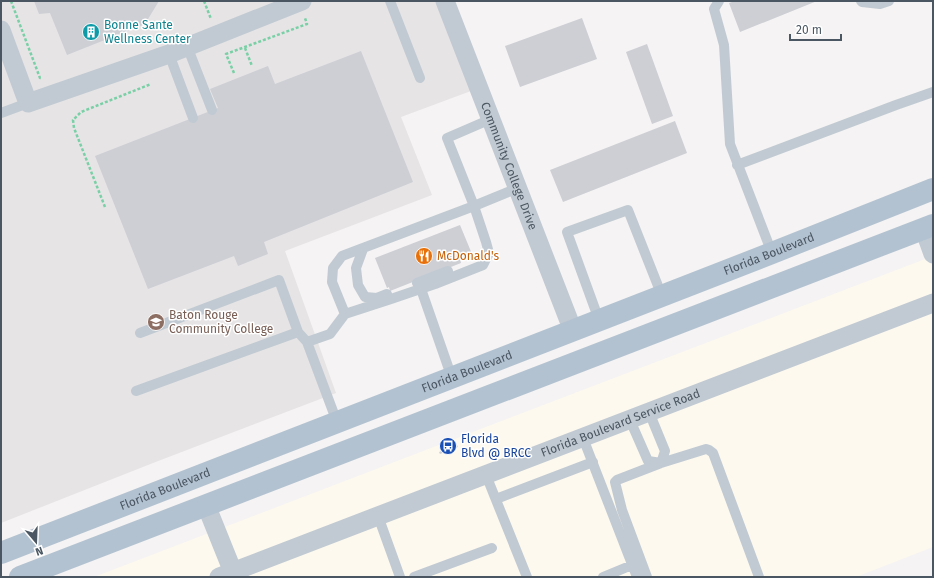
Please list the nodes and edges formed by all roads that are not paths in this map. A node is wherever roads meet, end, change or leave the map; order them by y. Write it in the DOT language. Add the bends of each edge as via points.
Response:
graph roads {
  1 [pos="390,1"];
  2 [pos="445,1"];
  3 [pos="719,1"];
  4 [pos="861,1"];
  5 [pos="889,1"];
  6 [pos="300,2"];
  7 [pos="1,30"];
  8 [pos="187,46"];
  9 [pos="4,49"];
  10 [pos="168,54"];
  11 [pos="420,78"];
  12 [pos="933,92"];
  13 [pos="28,102"];
  14 [pos="212,110"];
  15 [pos="1,113"];
  16 [pos="193,118"];
  17 [pos="491,119"];
  18 [pos="737,165"];
  19 [pos="518,188"];
  20 [pos="933,189"];
  21 [pos="474,206"];
  22 [pos="928,227"];
  23 [pos="363,249"];
  24 [pos="772,253"];
  25 [pos="933,254"];
  26 [pos="471,269"];
  27 [pos="420,289"];
  28 [pos="662,296"];
  29 [pos="933,303"];
  30 [pos="345,314"];
  31 [pos="599,320"];
  32 [pos="573,331"];
  33 [pos="298,332"];
  34 [pos="140,333"];
  35 [pos="307,342"];
  36 [pos="452,378"];
  37 [pos="136,391"];
  38 [pos="464,405"];
  39 [pos="649,412"];
  40 [pos="630,420"];
  41 [pos="337,422"];
  42 [pos="583,438"];
  43 [pos="592,462"];
  44 [pos="661,463"];
  45 [pos="486,475"];
  46 [pos="496,499"];
  47 [pos="206,505"];
  48 [pos="378,516"];
  49 [pos="86,519"];
  50 [pos="97,547"];
  51 [pos="492,548"];
  52 [pos="1,553"];
  53 [pos="632,565"];
  54 [pos="229,575"];
  55 [pos="20,577"];
  56 [pos="400,577"];
  57 [pos="414,577"];
  58 [pos="527,577"];
  59 [pos="603,577"];
  60 [pos="637,577"];
  61 [pos="647,577"];
  62 [pos="759,577"];
  1 -- 11 [label="lane"];
  2 -- 17 [label="street, Community College Drive"];
  3 -- 18 [label="lane" via="714,9 724,46 730,144"];
  4 -- 5 [label="lane" via="880,4"];
  6 -- 8 [label="street"];
  7 -- 9 [label="street"];
  8 -- 10 [label="street"];
  8 -- 14 [label="lane"];
  9 -- 13 [label="street"];
  10 -- 13 [label="street"];
  10 -- 16 [label="lane"];
  12 -- 18 [label="lane"];
  13 -- 15 [label="lane"];
  17 -- 19 [label="street, Community College Drive"];
  17 -- 21 [label="lane" via="447,138"];
  18 -- 24 [label="lane"];
  19 -- 21 [label="lane"];
  19 -- 32 [label="street, Community College Drive"];
  20 -- 24 [label="main road, Florida Boulevard"];
  21 -- 23 [label="lane"];
  21 -- 26 [label="lane" via="488,253 483,265"];
  22 -- 25 [label="street"];
  22 -- 38 [label="main road"];
  23 -- 26 [label="lane" via="356,268 358,285 365,297 377,298 462,266"];
  23 -- 30 [label="lane" via="342,256 333,268 332,282"];
  24 -- 28 [label="main road, Florida Boulevard"];
  26 -- 27 [label="lane"];
  27 -- 30 [label="lane"];
  27 -- 36 [label="lane"];
  28 -- 31 [label="main road, Florida Boulevard"];
  28 -- 31 [label="lane" via="628,210 567,232"];
  29 -- 39 [label="street, Florida Boulevard Service Road"];
  30 -- 35 [label="lane" via="330,334"];
  31 -- 32 [label="main road, Florida Boulevard"];
  32 -- 36 [label="main road, Florida Boulevard"];
  33 -- 34 [label="lane" via="279,280"];
  33 -- 35 [label="lane"];
  33 -- 37 [label="lane"];
  35 -- 41 [label="lane"];
  36 -- 38 [label="main road"];
  36 -- 41 [label="main road, Florida Boulevard"];
  38 -- 47 [label="main road"];
  39 -- 40 [label="street, Florida Boulevard Service Road"];
  39 -- 44 [label="lane" via="665,451"];
  40 -- 42 [label="street, Florida Boulevard Service Road"];
  40 -- 44 [label="lane" via="648,461"];
  41 -- 49 [label="main road, Florida Boulevard"];
  42 -- 43 [label="lane"];
  42 -- 45 [label="street, Florida Boulevard Service Road"];
  43 -- 46 [label="lane"];
  43 -- 53 [label="lane"];
  44 -- 61 [label="lane" via="615,482 622,510"];
  44 -- 62 [label="lane" via="706,449 712,453"];
  45 -- 46 [label="lane"];
  45 -- 48 [label="street, Florida Boulevard Service Road"];
  46 -- 58 [label="lane"];
  47 -- 50 [label="main road"];
  47 -- 54 [label="street"];
  48 -- 54 [label="street, Florida Boulevard Service Road"];
  48 -- 56 [label="lane"];
  49 -- 50 [label="main road"];
  49 -- 52 [label="main road, Florida Boulevard"];
  50 -- 55 [label="main road"];
  51 -- 57 [label="lane"];
  53 -- 59 [label="lane"];
  53 -- 60 [label="lane"];
}
